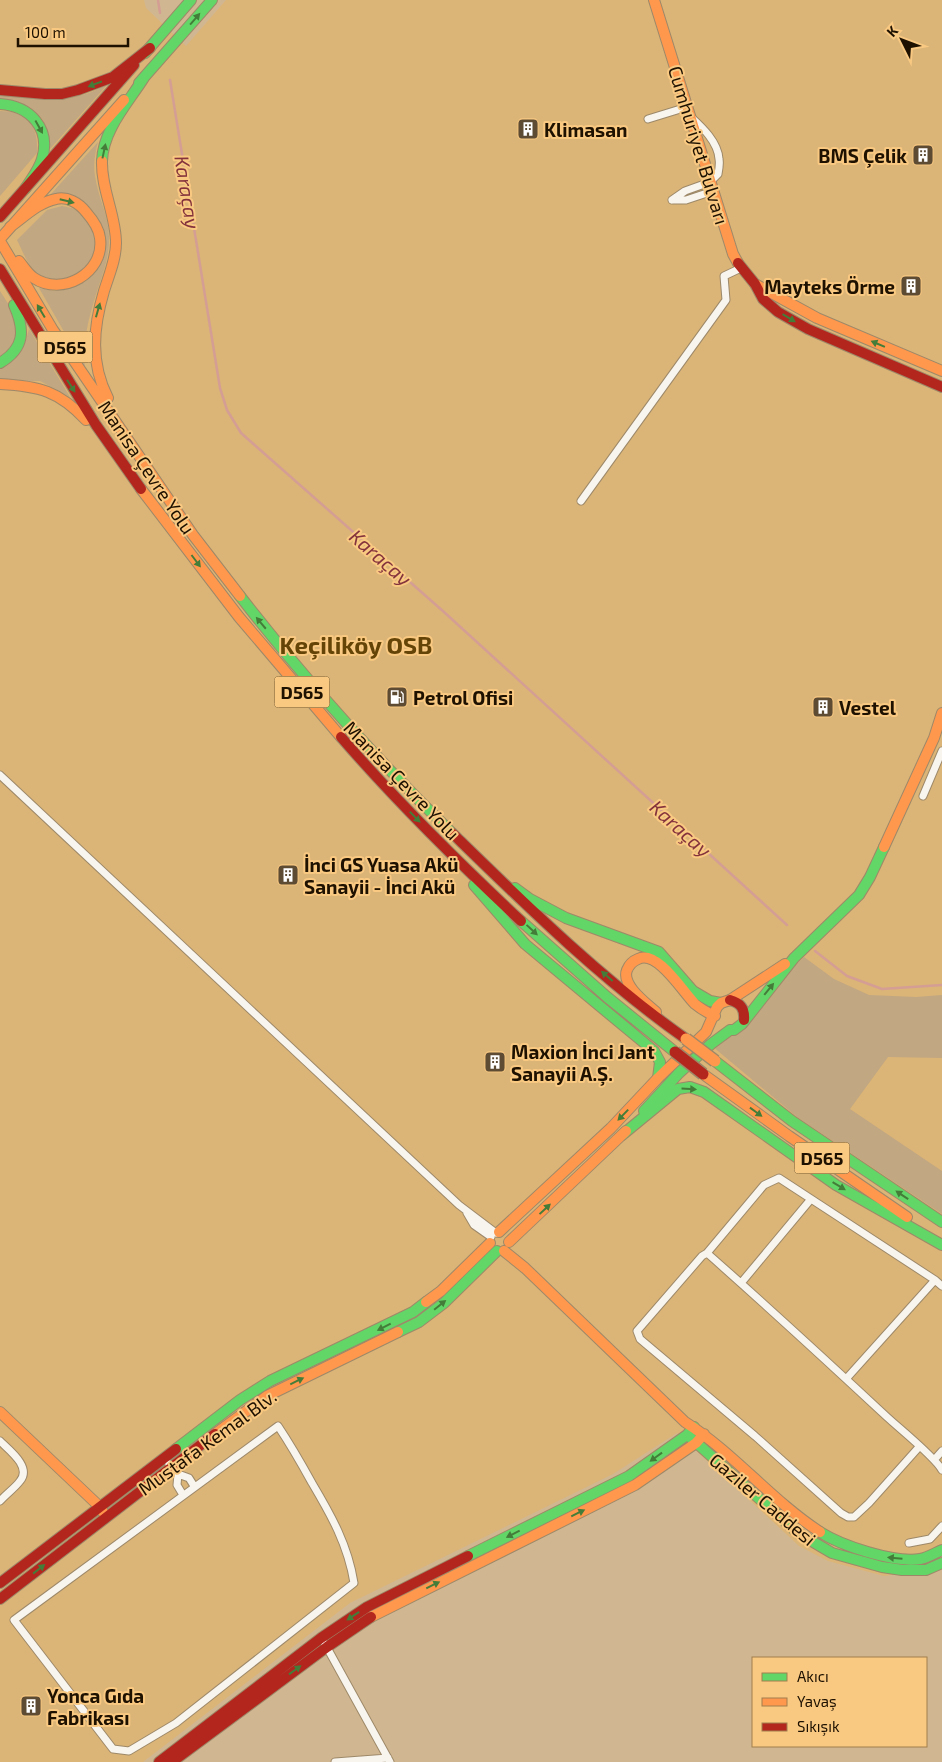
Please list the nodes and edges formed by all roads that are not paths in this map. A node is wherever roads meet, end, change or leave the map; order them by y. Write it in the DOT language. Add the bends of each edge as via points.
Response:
graph roads {
  1 [pos="191,0"];
  2 [pos="212,0"];
  3 [pos="654,0"];
  4 [pos="150,48"];
  5 [pos="161,58"];
  6 [pos="145,76"];
  7 [pos="0,90"];
  8 [pos="0,104"];
  9 [pos="688,111"];
  10 [pos="648,119"];
  11 [pos="712,187"];
  12 [pos="25,189"];
  13 [pos="0,217"];
  14 [pos="10,228"];
  15 [pos="0,240"];
  16 [pos="6,253"];
  17 [pos="741,268"];
  18 [pos="0,269"];
  19 [pos="0,276"];
  20 [pos="755,284"];
  21 [pos="0,363"];
  22 [pos="923,363"];
  23 [pos="942,371"];
  24 [pos="917,377"];
  25 [pos="0,384"];
  26 [pos="942,387"];
  27 [pos="128,438"];
  28 [pos="112,449"];
  29 [pos="581,501"];
  30 [pos="942,713"];
  31 [pos="942,751"];
  32 [pos="0,775"];
  33 [pos="923,796"];
  34 [pos="463,843"];
  35 [pos="448,851"];
  36 [pos="794,958"];
  37 [pos="725,1002"];
  38 [pos="715,1016"];
  39 [pos="744,1020"];
  40 [pos="674,1030"];
  41 [pos="730,1030"];
  42 [pos="658,1078"];
  43 [pos="622,1135"];
  44 [pos="811,1199"];
  45 [pos="942,1222"];
  46 [pos="499,1242"];
  47 [pos="942,1243"];
  48 [pos="707,1253"];
  49 [pos="935,1280"];
  50 [pos="741,1283"];
  51 [pos="942,1286"];
  52 [pos="846,1379"];
  53 [pos="0,1412"];
  54 [pos="689,1428"];
  55 [pos="704,1434"];
  56 [pos="0,1441"];
  57 [pos="696,1443"];
  58 [pos="919,1447"];
  59 [pos="942,1451"];
  60 [pos="164,1458"];
  61 [pos="934,1460"];
  62 [pos="942,1468"];
  63 [pos="175,1471"];
  64 [pos="194,1486"];
  65 [pos="182,1495"];
  66 [pos="0,1501"];
  67 [pos="99,1506"];
  68 [pos="106,1517"];
  69 [pos="942,1526"];
  70 [pos="909,1543"];
  71 [pos="942,1550"];
  72 [pos="942,1563"];
  73 [pos="0,1582"];
  74 [pos="0,1599"];
  75 [pos="324,1643"];
  76 [pos="389,1760"];
  77 [pos="159,1762"];
  78 [pos="172,1762"];
  79 [pos="335,1762"];
  1 -- 4 [label="main road"];
  5 -- 2 [label="main road, one-way"];
  3 -- 9 [label="main road, Cumhuriyet Bulvarı"];
  4 -- 5 [label="main road"];
  4 -- 7 [label="main road, one-way" via="113,77 78,90 62,94"];
  4 -- 12 [label="main road"];
  5 -- 6 [label="main road"];
  6 -- 14 [label="main road"];
  27 -- 6 [label="main road, one-way" via="102,388 94,344 96,317 113,266 116,243 114,219 102,176 102,156 109,132"];
  8 -- 12 [label="main road, one-way" via="22,108 43,131 43,157"];
  9 -- 10 [label="street"];
  9 -- 11 [label="main road, Cumhuriyet Bulvarı"];
  9 -- 11 [label="street" via="704,129 720,157"];
  11 -- 17 [label="main road, Cumhuriyet Bulvarı" via="733,254"];
  12 -- 13 [label="main road"];
  14 -- 15 [label="main road"];
  14 -- 16 [label="main road, one-way" via="45,203 70,200 91,215 102,240 92,269 68,285 38,281"];
  15 -- 16 [label="main road, D565"];
  27 -- 16 [label="main road, Manisa Çevre Yolu / D565, one-way" via="52,330"];
  17 -- 20 [label="main road, Cumhuriyet Bulvarı"];
  17 -- 29 [label="street" via="724,276 726,300"];
  18 -- 28 [label="main road, Manisa Çevre Yolu / D565, one-way"];
  19 -- 21 [label="main road" via="20,317 22,334 14,353"];
  22 -- 20 [label="main road, Cumhuriyet Bulvarı, one-way" via="817,318"];
  20 -- 24 [label="main road, Cumhuriyet Bulvarı, one-way" via="763,299 778,312 808,329"];
  22 -- 23 [label="main road, Cumhuriyet Bulvarı"];
  22 -- 24 [label="main road"];
  24 -- 26 [label="main road, Cumhuriyet Bulvarı"];
  25 -- 28 [label="main road" via="57,393"];
  34 -- 27 [label="main road, Manisa Çevre Yolu / D565, one-way" via="400,783 251,610 193,535"];
  28 -- 35 [label="main road, Manisa Çevre Yolu / D565, one-way" via="240,619 337,733"];
  30 -- 36 [label="main road" via="934,738 870,877 859,895"];
  31 -- 33 [label="street"];
  32 -- 46 [label="street" via="465,1210 480,1219"];
  34 -- 37 [label="main road" via="535,902 559,915 659,952 701,999 712,1003"];
  40 -- 34 [label="main road, Manisa Çevre Yolu / D565, one-way" via="648,1012 548,926"];
  35 -- 42 [label="main road" via="525,944 654,1051 660,1062"];
  35 -- 47 [label="main road, Manisa Çevre Yolu / D565, one-way, bridge" via="558,955 702,1074"];
  36 -- 37 [label="main road"];
  39 -- 36 [label="main road, one-way"];
  37 -- 38 [label="main road" via="717,1007"];
  37 -- 39 [label="main road" via="734,1001 742,1006"];
  38 -- 40 [label="main road" via="688,999 653,959 636,960 626,971 626,980"];
  38 -- 41 [label="main road" via="718,1024"];
  38 -- 42 [label="main road" via="706,1032"];
  39 -- 41 [label="main road" via="738,1028"];
  45 -- 40 [label="main road, Manisa Çevre Yolu / D565, one-way, bridge" via="792,1121"];
  41 -- 43 [label="main road" via="679,1073"];
  42 -- 46 [label="main road, one-way"];
  46 -- 43 [label="main road, one-way"];
  43 -- 47 [label="main road, one-way" via="678,1089 690,1087 704,1092 836,1185"];
  44 -- 48 [label="street" via="779,1178 764,1185"];
  44 -- 49 [label="street"];
  44 -- 50 [label="street"];
  46 -- 54 [label="main road, Gaziler Caddesi"];
  46 -- 60 [label="main road, Mustafa Kemal Blv., one-way" via="413,1312 256,1389"];
  63 -- 46 [label="main road, Mustafa Kemal Blv., one-way" via="267,1396 419,1322 444,1303"];
  48 -- 50 [label="street"];
  48 -- 58 [label="street" via="637,1330 640,1339 848,1516 854,1517 869,1503"];
  49 -- 51 [label="street"];
  49 -- 52 [label="street"];
  50 -- 52 [label="street"];
  52 -- 58 [label="street"];
  53 -- 67 [label="main road"];
  54 -- 55 [label="main road, Gaziler Caddesi"];
  54 -- 57 [label="main road, Gaziler Caddesi"];
  54 -- 75 [label="main road, one-way" via="629,1476 367,1608"];
  55 -- 57 [label="main road"];
  71 -- 55 [label="main road, Gaziler Caddesi, one-way" via="921,1559 891,1558 834,1541 800,1519"];
  56 -- 66 [label="street" via="18,1458 23,1470 22,1479"];
  57 -- 72 [label="main road, Gaziler Caddesi" via="798,1533 832,1553 902,1570 926,1570"];
  75 -- 57 [label="main road, one-way" via="375,1614 635,1485"];
  58 -- 61 [label="street"];
  59 -- 61 [label="street"];
  60 -- 63 [label="street"];
  60 -- 67 [label="main road, Mustafa Kemal Blv."];
  61 -- 62 [label="street"];
  63 -- 64 [label="street" via="189,1478"];
  63 -- 65 [label="street" via="176,1484"];
  63 -- 68 [label="main road, Mustafa Kemal Blv."];
  64 -- 65 [label="street"];
  64 -- 65 [label="street" via="278,1426 338,1528 354,1583 176,1724 129,1751 113,1749 14,1620"];
  67 -- 68 [label="main road"];
  67 -- 73 [label="main road, Mustafa Kemal Blv."];
  74 -- 68 [label="main road, Mustafa Kemal Blv., one-way"];
  69 -- 70 [label="street" via="930,1538"];
  75 -- 76 [label="street"];
  75 -- 77 [label="main road"];
  78 -- 75 [label="main road, one-way"];
  76 -- 79 [label="street"];
}
